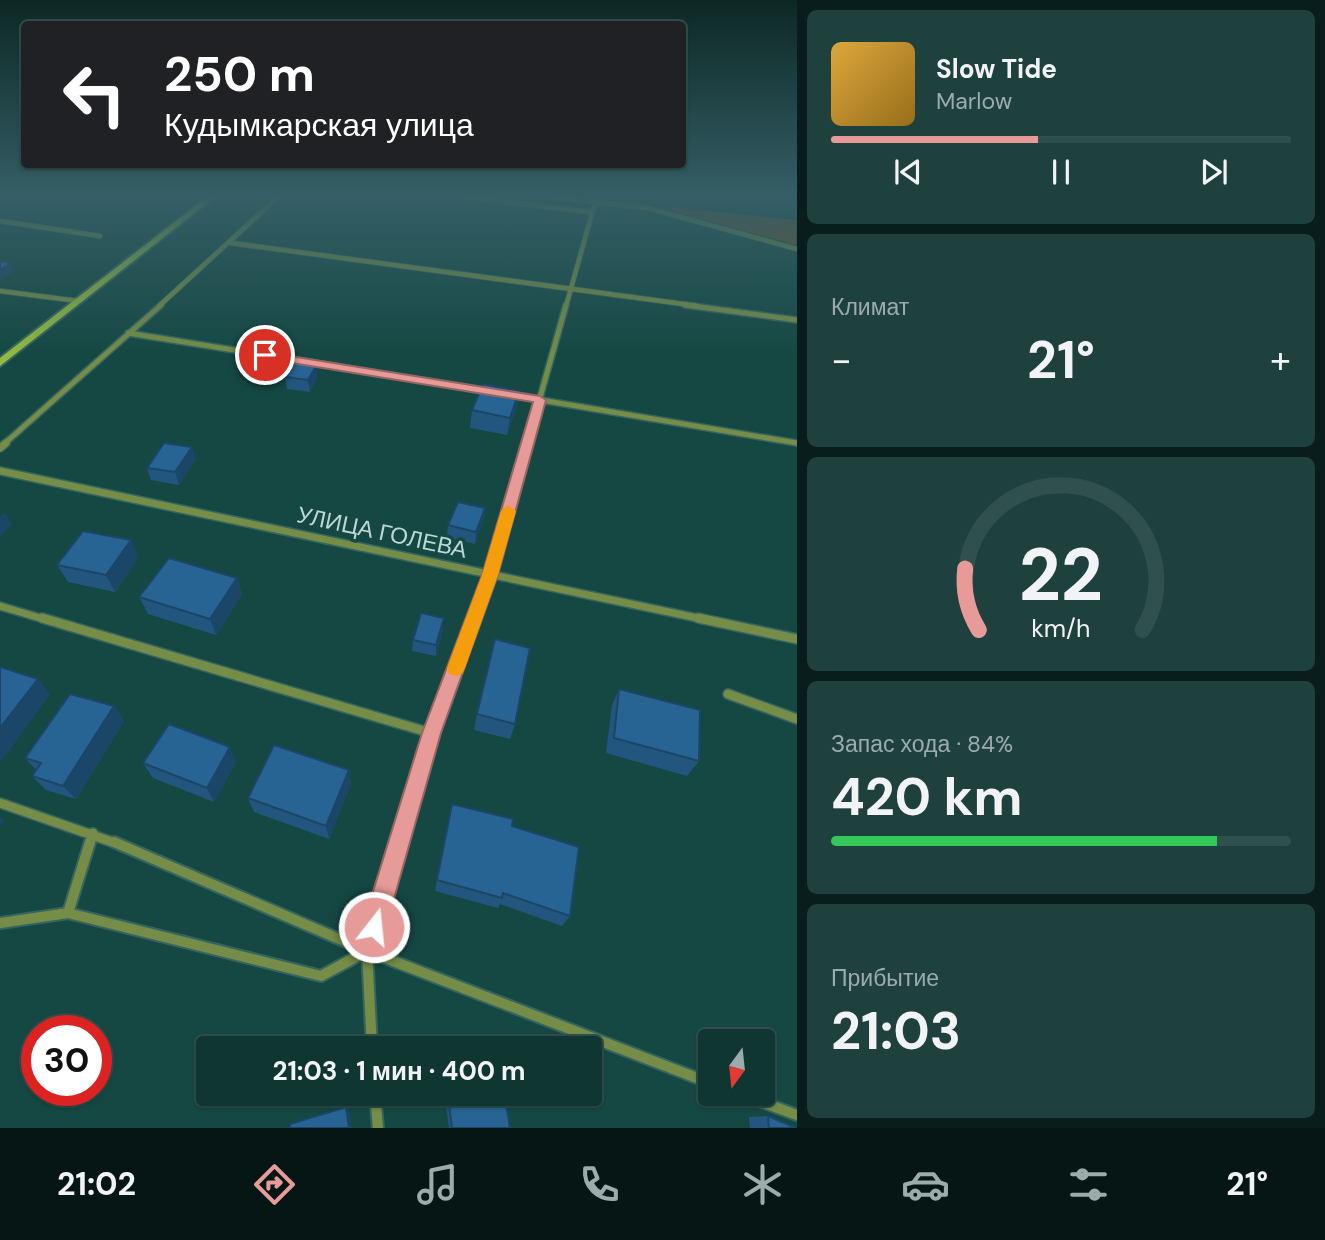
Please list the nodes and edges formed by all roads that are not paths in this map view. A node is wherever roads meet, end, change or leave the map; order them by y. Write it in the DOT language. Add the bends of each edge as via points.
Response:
graph roads {
  1 [pos="145,250"];
  2 [pos="223,250"];
  3 [pos="280,250"];
  4 [pos="582,250"];
  5 [pos="571,289"];
  6 [pos="0,291"];
  7 [pos="78,302"];
  8 [pos="796,320"];
  9 [pos="128,333"];
  10 [pos="0,363"];
  11 [pos="540,400"];
  12 [pos="796,443"];
  13 [pos="0,448"];
  14 [pos="0,471"];
  15 [pos="490,575"];
  16 [pos="0,606"];
  17 [pos="796,639"];
  18 [pos="727,694"];
  19 [pos="796,719"];
  20 [pos="431,733"];
  21 [pos="0,803"];
  22 [pos="93,834"];
  23 [pos="68,913"];
  24 [pos="0,923"];
  25 [pos="367,951"];
  26 [pos="371,1036"];
  27 [pos="698,1078"];
  28 [pos="376,1106"];
  29 [pos="772,1106"];
  30 [pos="796,1115"];
  31 [pos="378,1128"];
  1 -- 7 [label="main road"];
  2 -- 9 [label="street"];
  3 -- 5 [label="street"];
  4 -- 5 [label="street"];
  5 -- 8 [label="street"];
  5 -- 11 [label="street"];
  6 -- 7 [label="street"];
  7 -- 10 [label="main road"];
  9 -- 11 [label="street"];
  9 -- 13 [label="street"];
  11 -- 12 [label="street"];
  11 -- 15 [label="street"];
  14 -- 15 [label="street, УЛИЦА ГОЛЕВА"];
  15 -- 17 [label="street, УЛИЦА ГОЛЕВА"];
  15 -- 20 [label="street"];
  16 -- 20 [label="street"];
  18 -- 19 [label="street"];
  20 -- 25 [label="street"];
  21 -- 22 [label="street"];
  22 -- 23 [label="street"];
  22 -- 25 [label="street"];
  23 -- 24 [label="street"];
  23 -- 25 [label="street" via="321,976"];
  25 -- 26 [label="street"];
  25 -- 27 [label="street"];
  28 -- 31 [label="street"];
  29 -- 30 [label="street"];
}
